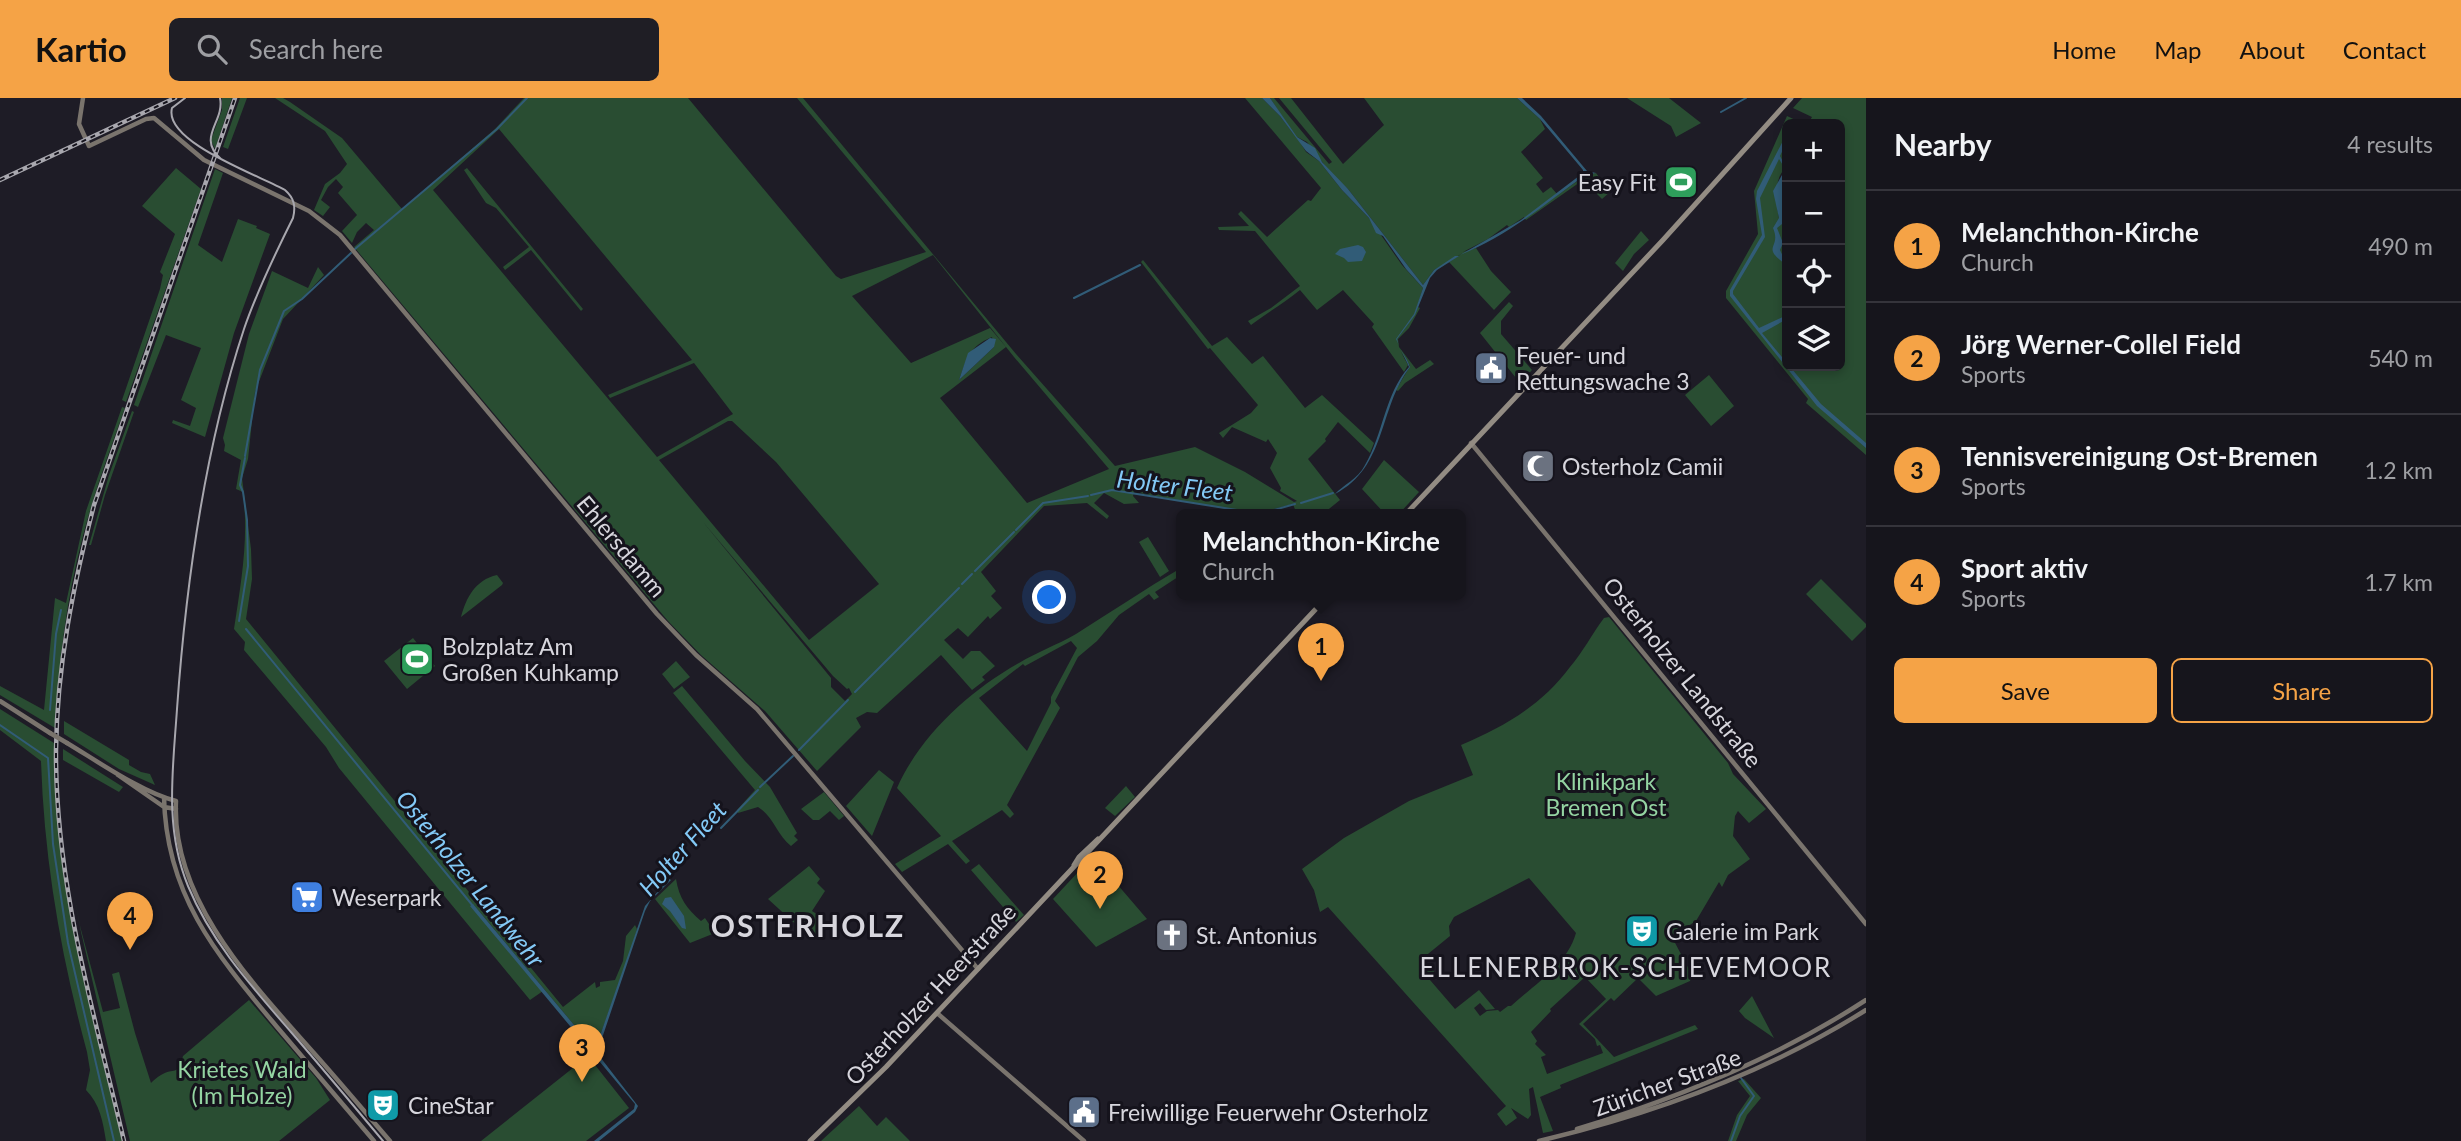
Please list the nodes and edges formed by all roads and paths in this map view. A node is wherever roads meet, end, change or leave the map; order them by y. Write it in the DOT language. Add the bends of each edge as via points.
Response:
graph roads {
  1 [pos="83,98"];
  2 [pos="1791,98"];
  3 [pos="1471,443"];
  4 [pos="1410,509"];
  5 [pos="1324,600"];
  6 [pos="0,701"];
  7 [pos="114,773"];
  8 [pos="164,797"];
  9 [pos="164,807"];
  10 [pos="176,809"];
  11 [pos="1866,924"];
  12 [pos="978,969"];
  13 [pos="1866,1000"];
  14 [pos="1866,1010"];
  15 [pos="937,1013"];
  16 [pos="1799,1041"];
  17 [pos="1784,1049"];
  18 [pos="1792,1053"];
  19 [pos="1726,1077"];
  20 [pos="374,1141"];
  21 [pos="390,1141"];
  22 [pos="810,1141"];
  23 [pos="1084,1141"];
  24 [pos="1540,1141"];
  1 -- 12 [label="main road, Ehlersdamm" via="79,124 89,146 154,118 205,160 309,211 340,235 657,614 757,709"];
  2 -- 3 [label="main road"];
  3 -- 4 [label="main road"];
  3 -- 11 [label="main road, Osterholzer Landstraße"];
  5 -- 12 [label="main road, Osterholzer Heerstraße"];
  6 -- 7 [label="main road, bridge"];
  7 -- 8 [label="main road"];
  7 -- 9 [label="main road"];
  8 -- 9 [label="main road"];
  8 -- 10 [label="main road" via="176,801"];
  9 -- 10 [label="main road"];
  9 -- 20 [label="main road" via="173,864 205,934"];
  10 -- 21 [label="main road" via="190,881 213,928 270,1003"];
  12 -- 15 [label="main road, Osterholzer Heerstraße"];
  13 -- 16 [label="main road, Züricher Straße"];
  14 -- 18 [label="main road, Züricher Straße"];
  15 -- 22 [label="main road, Osterholzer Heerstraße"];
  15 -- 23 [label="main road"];
  16 -- 17 [label="main road, Züricher Straße"];
  16 -- 18 [label="main road, Züricher Straße"];
  17 -- 18 [label="main road"];
  17 -- 19 [label="main road, Züricher Straße"];
  18 -- 19 [label="main road, Züricher Straße"];
  19 -- 24 [label="main road, Züricher Straße"];
}
